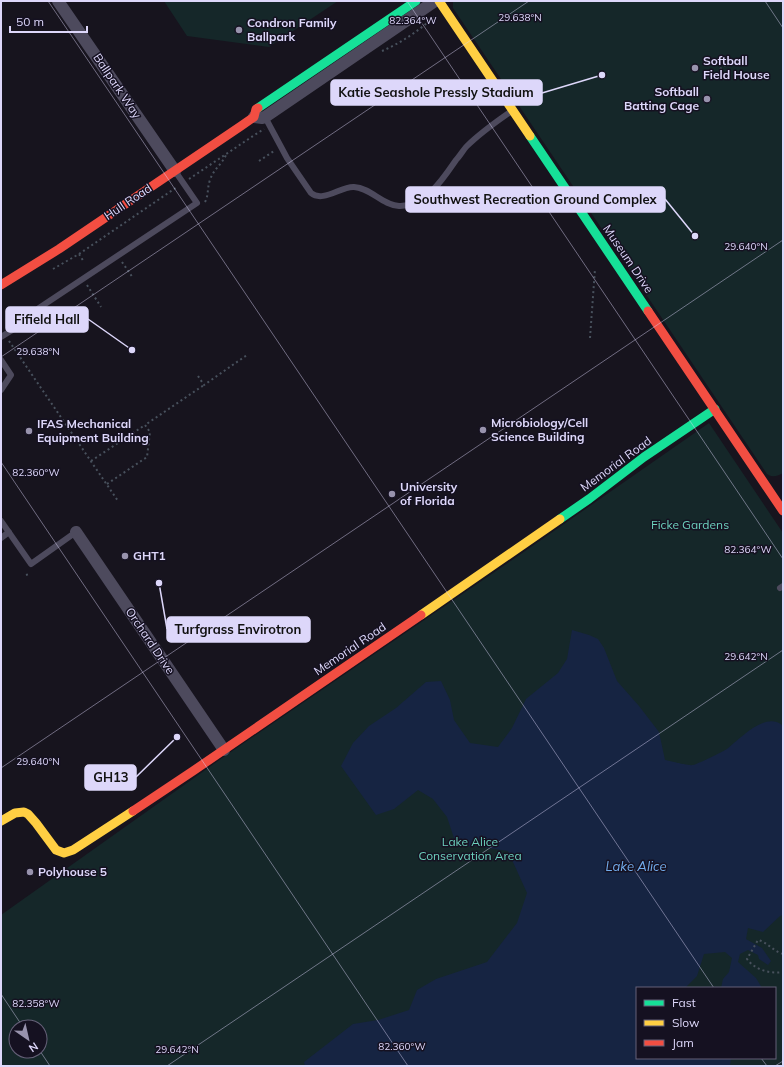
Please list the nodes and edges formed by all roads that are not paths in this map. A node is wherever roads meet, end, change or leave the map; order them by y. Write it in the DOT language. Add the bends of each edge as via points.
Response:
graph roads {
  1 [pos="58,1"];
  2 [pos="416,1"];
  3 [pos="435,1"];
  4 [pos="439,1"];
  5 [pos="513,110"];
  6 [pos="262,120"];
  7 [pos="175,171"];
  8 [pos="1,285"];
  9 [pos="1,338"];
  10 [pos="1,360"];
  11 [pos="1,390"];
  12 [pos="715,409"];
  13 [pos="783,511"];
  14 [pos="1,520"];
  15 [pos="9,532"];
  16 [pos="76,532"];
  17 [pos="1,538"];
  18 [pos="224,750"];
  19 [pos="1,822"];
  1 -- 7 [label="street, Ballpark Way"];
  2 -- 6 [label="street, Hull Road" via="256,109"];
  3 -- 6 [label="street, Hull Road"];
  4 -- 5 [label="street, Museum Drive"];
  5 -- 6 [label="lane" via="466,146 429,193 417,202 399,206 358,188 347,188 324,196 312,194"];
  5 -- 12 [label="street, Museum Drive"];
  6 -- 7 [label="street, Hull Road"];
  7 -- 8 [label="street, Hull Road"];
  7 -- 9 [label="lane" via="197,202 39,308"];
  10 -- 11 [label="lane" via="11,375"];
  12 -- 13 [label="street, Museum Drive"];
  12 -- 18 [label="street, Memorial Road" via="505,558"];
  14 -- 15 [label="lane"];
  15 -- 16 [label="lane" via="30,564"];
  15 -- 17 [label="lane"];
  16 -- 18 [label="street, Orchard Drive"];
  18 -- 19 [label="street, Memorial Road" via="69,852 56,850 33,818 26,813 16,813"];
}
